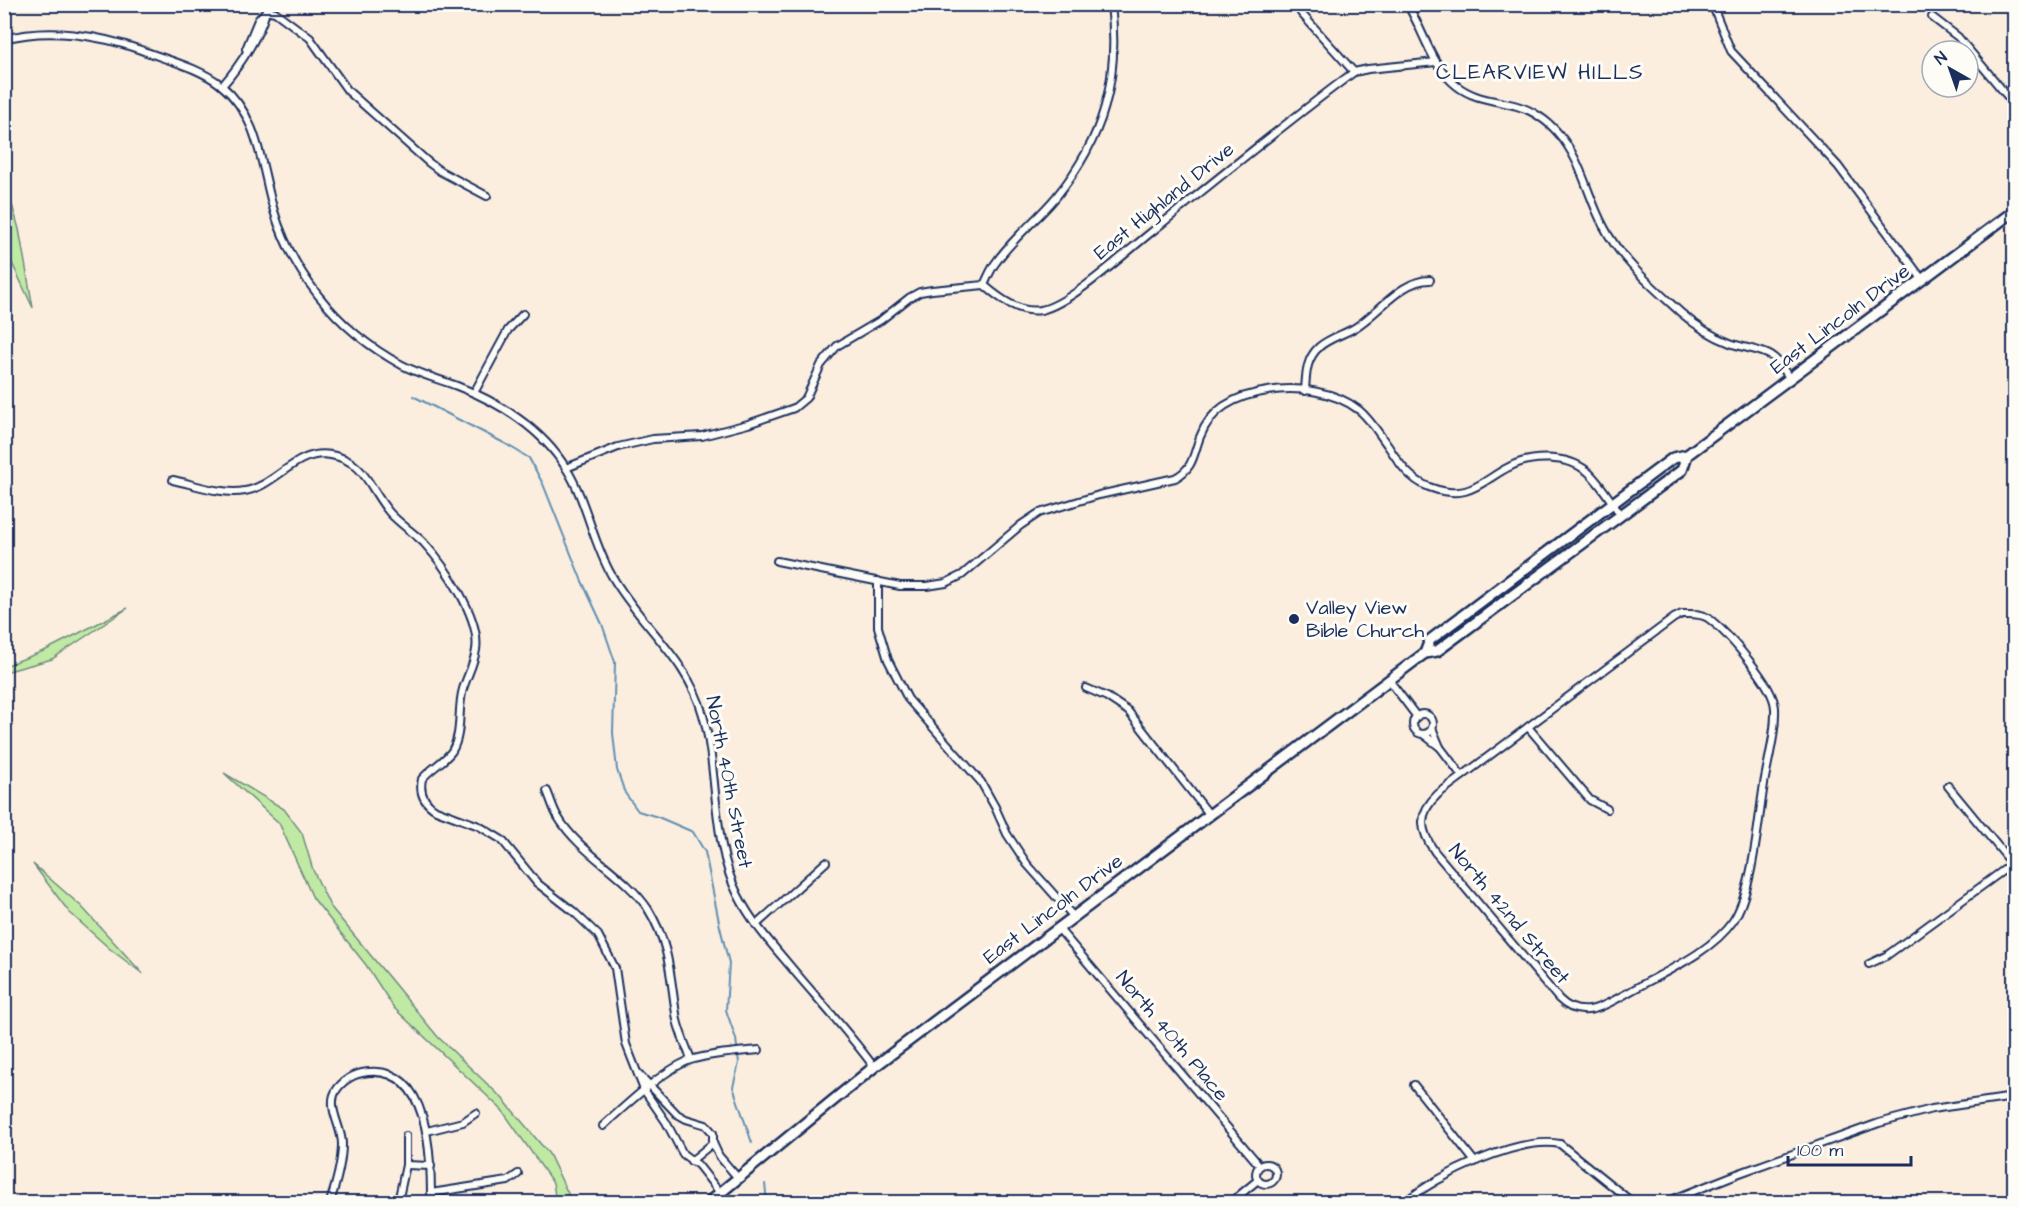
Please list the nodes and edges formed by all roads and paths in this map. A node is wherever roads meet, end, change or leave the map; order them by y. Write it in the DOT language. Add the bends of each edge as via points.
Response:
graph roads {
  1 [pos="1111,4"];
  2 [pos="1407,4"];
  3 [pos="1712,4"];
  4 [pos="266,7"];
  5 [pos="1301,13"];
  6 [pos="1932,17"];
  7 [pos="4,39"];
  8 [pos="1436,63"];
  9 [pos="1354,72"];
  10 [pos="222,86"];
  11 [pos="2014,104"];
  12 [pos="487,196"];
  13 [pos="2014,211"];
  14 [pos="1922,279"];
  15 [pos="1430,280"];
  16 [pos="984,285"];
  17 [pos="523,314"];
  18 [pos="1790,379"];
  19 [pos="1305,391"];
  20 [pos="474,393"];
  21 [pos="1687,456"];
  22 [pos="566,468"];
  23 [pos="173,480"];
  24 [pos="1612,504"];
  25 [pos="1620,514"];
  26 [pos="777,561"];
  27 [pos="878,581"];
  28 [pos="1425,653"];
  29 [pos="1389,680"];
  30 [pos="1086,688"];
  31 [pos="1417,717"];
  32 [pos="1528,727"];
  33 [pos="1432,728"];
  34 [pos="1423,734"];
  35 [pos="1440,747"];
  36 [pos="1462,776"];
  37 [pos="1948,786"];
  38 [pos="547,791"];
  39 [pos="1607,809"];
  40 [pos="1209,814"];
  41 [pos="826,862"];
  42 [pos="2013,865"];
  43 [pos="1073,916"];
  44 [pos="756,925"];
  45 [pos="1058,928"];
  46 [pos="1869,964"];
  47 [pos="759,1050"];
  48 [pos="691,1059"];
  49 [pos="874,1067"];
  50 [pos="635,1070"];
  51 [pos="650,1085"];
  52 [pos="1414,1085"];
  53 [pos="644,1090"];
  54 [pos="2014,1097"];
  55 [pos="476,1113"];
  56 [pos="603,1126"];
  57 [pos="427,1131"];
  58 [pos="406,1136"];
  59 [pos="713,1143"];
  60 [pos="691,1161"];
  61 [pos="1475,1162"];
  62 [pos="406,1165"];
  63 [pos="431,1166"];
  64 [pos="1260,1166"];
  65 [pos="518,1174"];
  66 [pos="738,1178"];
  67 [pos="1258,1180"];
  68 [pos="431,1193"];
  69 [pos="720,1193"];
  70 [pos="330,1203"];
  71 [pos="398,1203"];
  72 [pos="431,1203"];
  73 [pos="709,1203"];
  74 [pos="1231,1203"];
  75 [pos="1405,1203"];
  76 [pos="1632,1203"];
  77 [pos="1666,1203"];
  1 -- 16 [label="street" via="1112,80 1087,153 1056,197 996,261"];
  2 -- 8 [label="street"];
  3 -- 14 [label="street" via="1731,51 1838,166"];
  4 -- 10 [label="street" via="244,55"];
  4 -- 12 [label="street" via="310,38 348,91 428,162"];
  5 -- 9 [label="street"];
  6 -- 11 [label="street" via="1958,37"];
  7 -- 10 [label="street, North 40th Street" via="75,34 112,40"];
  8 -- 9 [label="street"];
  8 -- 18 [label="street" via="1469,94 1527,109 1551,126 1573,154 1607,234 1635,268 1700,328 1768,355"];
  9 -- 16 [label="street, East Highland Drive" via="1056,304 1040,310 1024,309 999,298"];
  10 -- 20 [label="street, North 40th Street" via="247,117 279,227 322,300 351,329 390,358"];
  13 -- 14 [label="main road, East Lincoln Drive"];
  14 -- 18 [label="main road, East Lincoln Drive"];
  15 -- 19 [label="street" via="1408,286 1358,326 1320,347 1308,363"];
  16 -- 22 [label="street" via="920,292 909,298 837,346 821,365 806,398 794,408 702,436 653,439 618,447"];
  17 -- 20 [label="street" via="508,330"];
  18 -- 21 [label="main road, East Lincoln Drive"];
  19 -- 24 [label="street" via="1336,398 1360,411 1406,472 1430,488 1464,491 1510,466 1559,459 1589,473"];
  19 -- 27 [label="street" via="1268,391 1234,399 1208,422 1186,472 1040,513 962,575 946,583 900,586"];
  20 -- 22 [label="street, North 40th Street" via="520,420 542,438"];
  21 -- 24 [label="main road, East Lincoln Drive" via="1673,458"];
  21 -- 25 [label="main road, East Lincoln Drive" via="1682,470"];
  22 -- 44 [label="street, North 40th Street" via="614,580 674,656 695,691 704,717 728,868 736,892"];
  23 -- 50 [label="street" via="226,492 246,491 306,458 324,454 342,458 362,470 388,511 434,554 471,612 477,638 463,689 458,736 452,750 422,779 422,796 429,807 479,826 502,840 537,883 598,935 615,968 626,1044"];
  24 -- 25 [label="street"];
  24 -- 28 [label="main road, East Lincoln Drive" via="1430,640"];
  25 -- 28 [label="main road, East Lincoln Drive" via="1437,651"];
  26 -- 27 [label="street"];
  27 -- 43 [label="street" via="878,627 888,660 908,699 981,782 1027,864"];
  28 -- 29 [label="main road, East Lincoln Drive"];
  29 -- 31 [label="street"];
  29 -- 40 [label="main road, East Lincoln Drive"];
  30 -- 40 [label="street" via="1128,711"];
  31 -- 33 [label="street" via="1428,716"];
  31 -- 34 [label="street" via="1413,728"];
  32 -- 36 [label="street"];
  32 -- 36 [label="street, North 42nd Street" via="1682,614 1707,617 1762,677 1775,707 1743,901 1732,921 1704,949 1604,1006 1585,1011 1559,999 1426,840 1422,824 1429,803"];
  32 -- 39 [label="street" via="1590,800"];
  33 -- 34 [label="street"];
  33 -- 35 [label="street"];
  34 -- 35 [label="street"];
  35 -- 36 [label="street"];
  37 -- 42 [label="street"];
  38 -- 48 [label="street" via="567,830 638,896 660,930 670,965 678,1022"];
  40 -- 43 [label="main road, East Lincoln Drive"];
  41 -- 44 [label="street"];
  42 -- 46 [label="street" via="1886,956"];
  43 -- 45 [label="main road, East Lincoln Drive"];
  44 -- 49 [label="street, North 40th Street"];
  45 -- 49 [label="main road, East Lincoln Drive"];
  45 -- 64 [label="street, North 40th Place"];
  47 -- 48 [label="street"];
  48 -- 51 [label="street"];
  49 -- 66 [label="main road, East Lincoln Drive"];
  50 -- 51 [label="street"];
  50 -- 53 [label="street"];
  51 -- 53 [label="street"];
  51 -- 59 [label="street" via="677,1114 706,1125 713,1133"];
  52 -- 61 [label="street"];
  53 -- 56 [label="street"];
  53 -- 60 [label="street"];
  54 -- 77 [label="street" via="1933,1109 1879,1123"];
  55 -- 57 [label="street" via="463,1122"];
  57 -- 63 [label="street"];
  57 -- 70 [label="street" via="413,1093 394,1077 368,1072 346,1080 334,1095 342,1145"];
  58 -- 62 [label="street"];
  59 -- 60 [label="street"];
  59 -- 66 [label="street"];
  60 -- 69 [label="street" via="699,1165"];
  61 -- 75 [label="street" via="1417,1192"];
  61 -- 76 [label="street" via="1536,1143 1560,1144"];
  62 -- 63 [label="street"];
  62 -- 71 [label="street"];
  63 -- 68 [label="street"];
  64 -- 67 [label="street"];
  64 -- 67 [label="street" via="1269,1164 1276,1175 1270,1183"];
  65 -- 68 [label="street" via="508,1181"];
  66 -- 69 [label="main road, East Lincoln Drive"];
  67 -- 74 [label="street"];
  68 -- 72 [label="street"];
  69 -- 73 [label="main road, East Lincoln Drive"];
}
